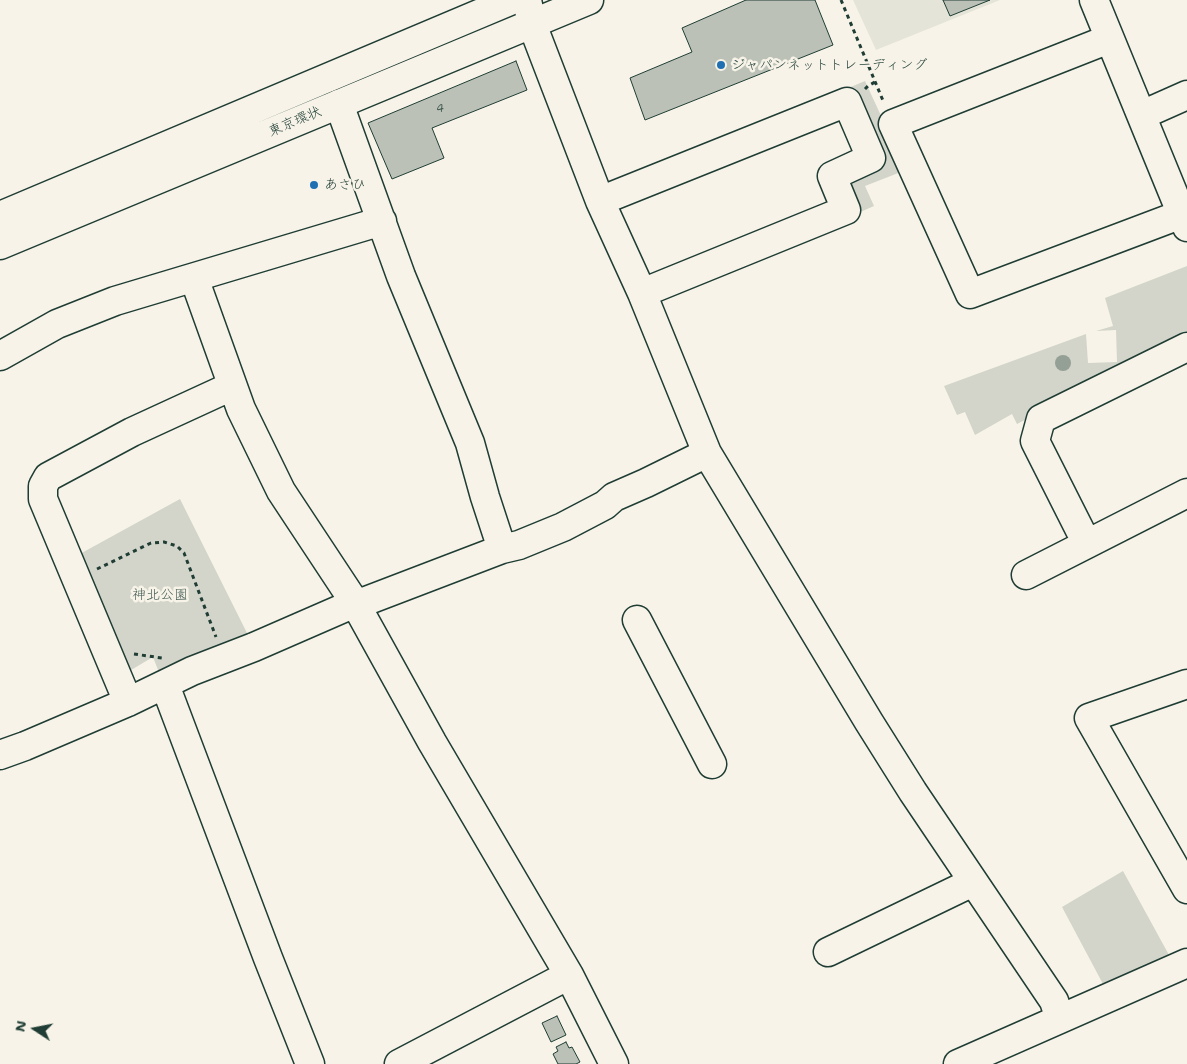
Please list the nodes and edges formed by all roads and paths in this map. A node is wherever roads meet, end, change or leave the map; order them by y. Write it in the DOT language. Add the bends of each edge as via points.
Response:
graph roads {
  1 [pos="512,0"];
  2 [pos="589,0"];
  3 [pos="840,0"];
  4 [pos="1094,0"];
  5 [pos="529,12"];
  6 [pos="1109,38"];
  7 [pos="875,82"];
  8 [pos="868,86"];
  9 [pos="1187,95"];
  10 [pos="339,104"];
  11 [pos="1142,115"];
  12 [pos="893,124"];
  13 [pos="600,201"];
  14 [pos="0,216"];
  15 [pos="382,221"];
  16 [pos="1184,221"];
  17 [pos="0,245"];
  18 [pos="194,278"];
  19 [pos="642,293"];
  20 [pos="1187,347"];
  21 [pos="0,356"];
  22 [pos="232,386"];
  23 [pos="708,453"];
  24 [pos="1187,493"];
  25 [pos="1087,544"];
  26 [pos="502,549"];
  27 [pos="1026,575"];
  28 [pos="76,579"];
  29 [pos="355,603"];
  30 [pos="637,620"];
  31 [pos="132,654"];
  32 [pos="171,659"];
  33 [pos="224,659"];
  34 [pos="1187,684"];
  35 [pos="165,685"];
  36 [pos="128,702"];
  37 [pos="0,755"];
  38 [pos="712,764"];
  39 [pos="973,882"];
  40 [pos="1187,889"];
  41 [pos="828,952"];
  42 [pos="1187,963"];
  43 [pos="569,975"];
  44 [pos="1060,1019"];
  45 [pos="310,1064"];
  46 [pos="399,1064"];
  47 [pos="614,1064"];
  48 [pos="958,1064"];
  1 -- 14 [label="main road, 東京環状"];
  2 -- 5 [label="main road, 東京環状"];
  3 -- 7 [label="path"];
  4 -- 6 [label="main road"];
  5 -- 10 [label="main road, 東京環状"];
  5 -- 13 [label="main road"];
  6 -- 11 [label="main road"];
  6 -- 12 [label="main road"];
  7 -- 8 [label="path"];
  7 -- 12 [label="path"];
  9 -- 11 [label="main road"];
  10 -- 15 [label="main road"];
  10 -- 17 [label="main road, 東京環状"];
  11 -- 16 [label="main road"];
  12 -- 16 [label="main road" via="970,294"];
  13 -- 19 [label="main road"];
  13 -- 19 [label="main road" via="847,102 871,158 832,176 846,210"];
  15 -- 18 [label="main road"];
  15 -- 26 [label="main road" via="470,443"];
  18 -- 21 [label="main road" via="115,301 57,324"];
  18 -- 22 [label="main road"];
  19 -- 23 [label="main road"];
  20 -- 25 [label="main road" via="1041,419 1035,441"];
  22 -- 28 [label="main road" via="132,432 48,477 43,486 43,499"];
  22 -- 29 [label="main road" via="281,491"];
  23 -- 26 [label="main road" via="614,497 563,527"];
  23 -- 39 [label="main road" via="869,722"];
  24 -- 25 [label="main road"];
  25 -- 27 [label="main road"];
  26 -- 29 [label="main road"];
  28 -- 33 [label="path" via="151,543 177,546 184,553"];
  28 -- 36 [label="main road"];
  29 -- 33 [label="main road"];
  29 -- 43 [label="main road" via="432,742"];
  30 -- 38 [label="main road"];
  31 -- 32 [label="path"];
  33 -- 35 [label="main road"];
  34 -- 40 [label="main road" via="1088,718"];
  35 -- 36 [label="main road"];
  35 -- 45 [label="main road"];
  36 -- 37 [label="main road"];
  39 -- 41 [label="main road"];
  39 -- 44 [label="main road" via="1054,1001"];
  42 -- 44 [label="main road"];
  43 -- 46 [label="main road"];
  43 -- 47 [label="main road"];
  44 -- 48 [label="main road"];
}
